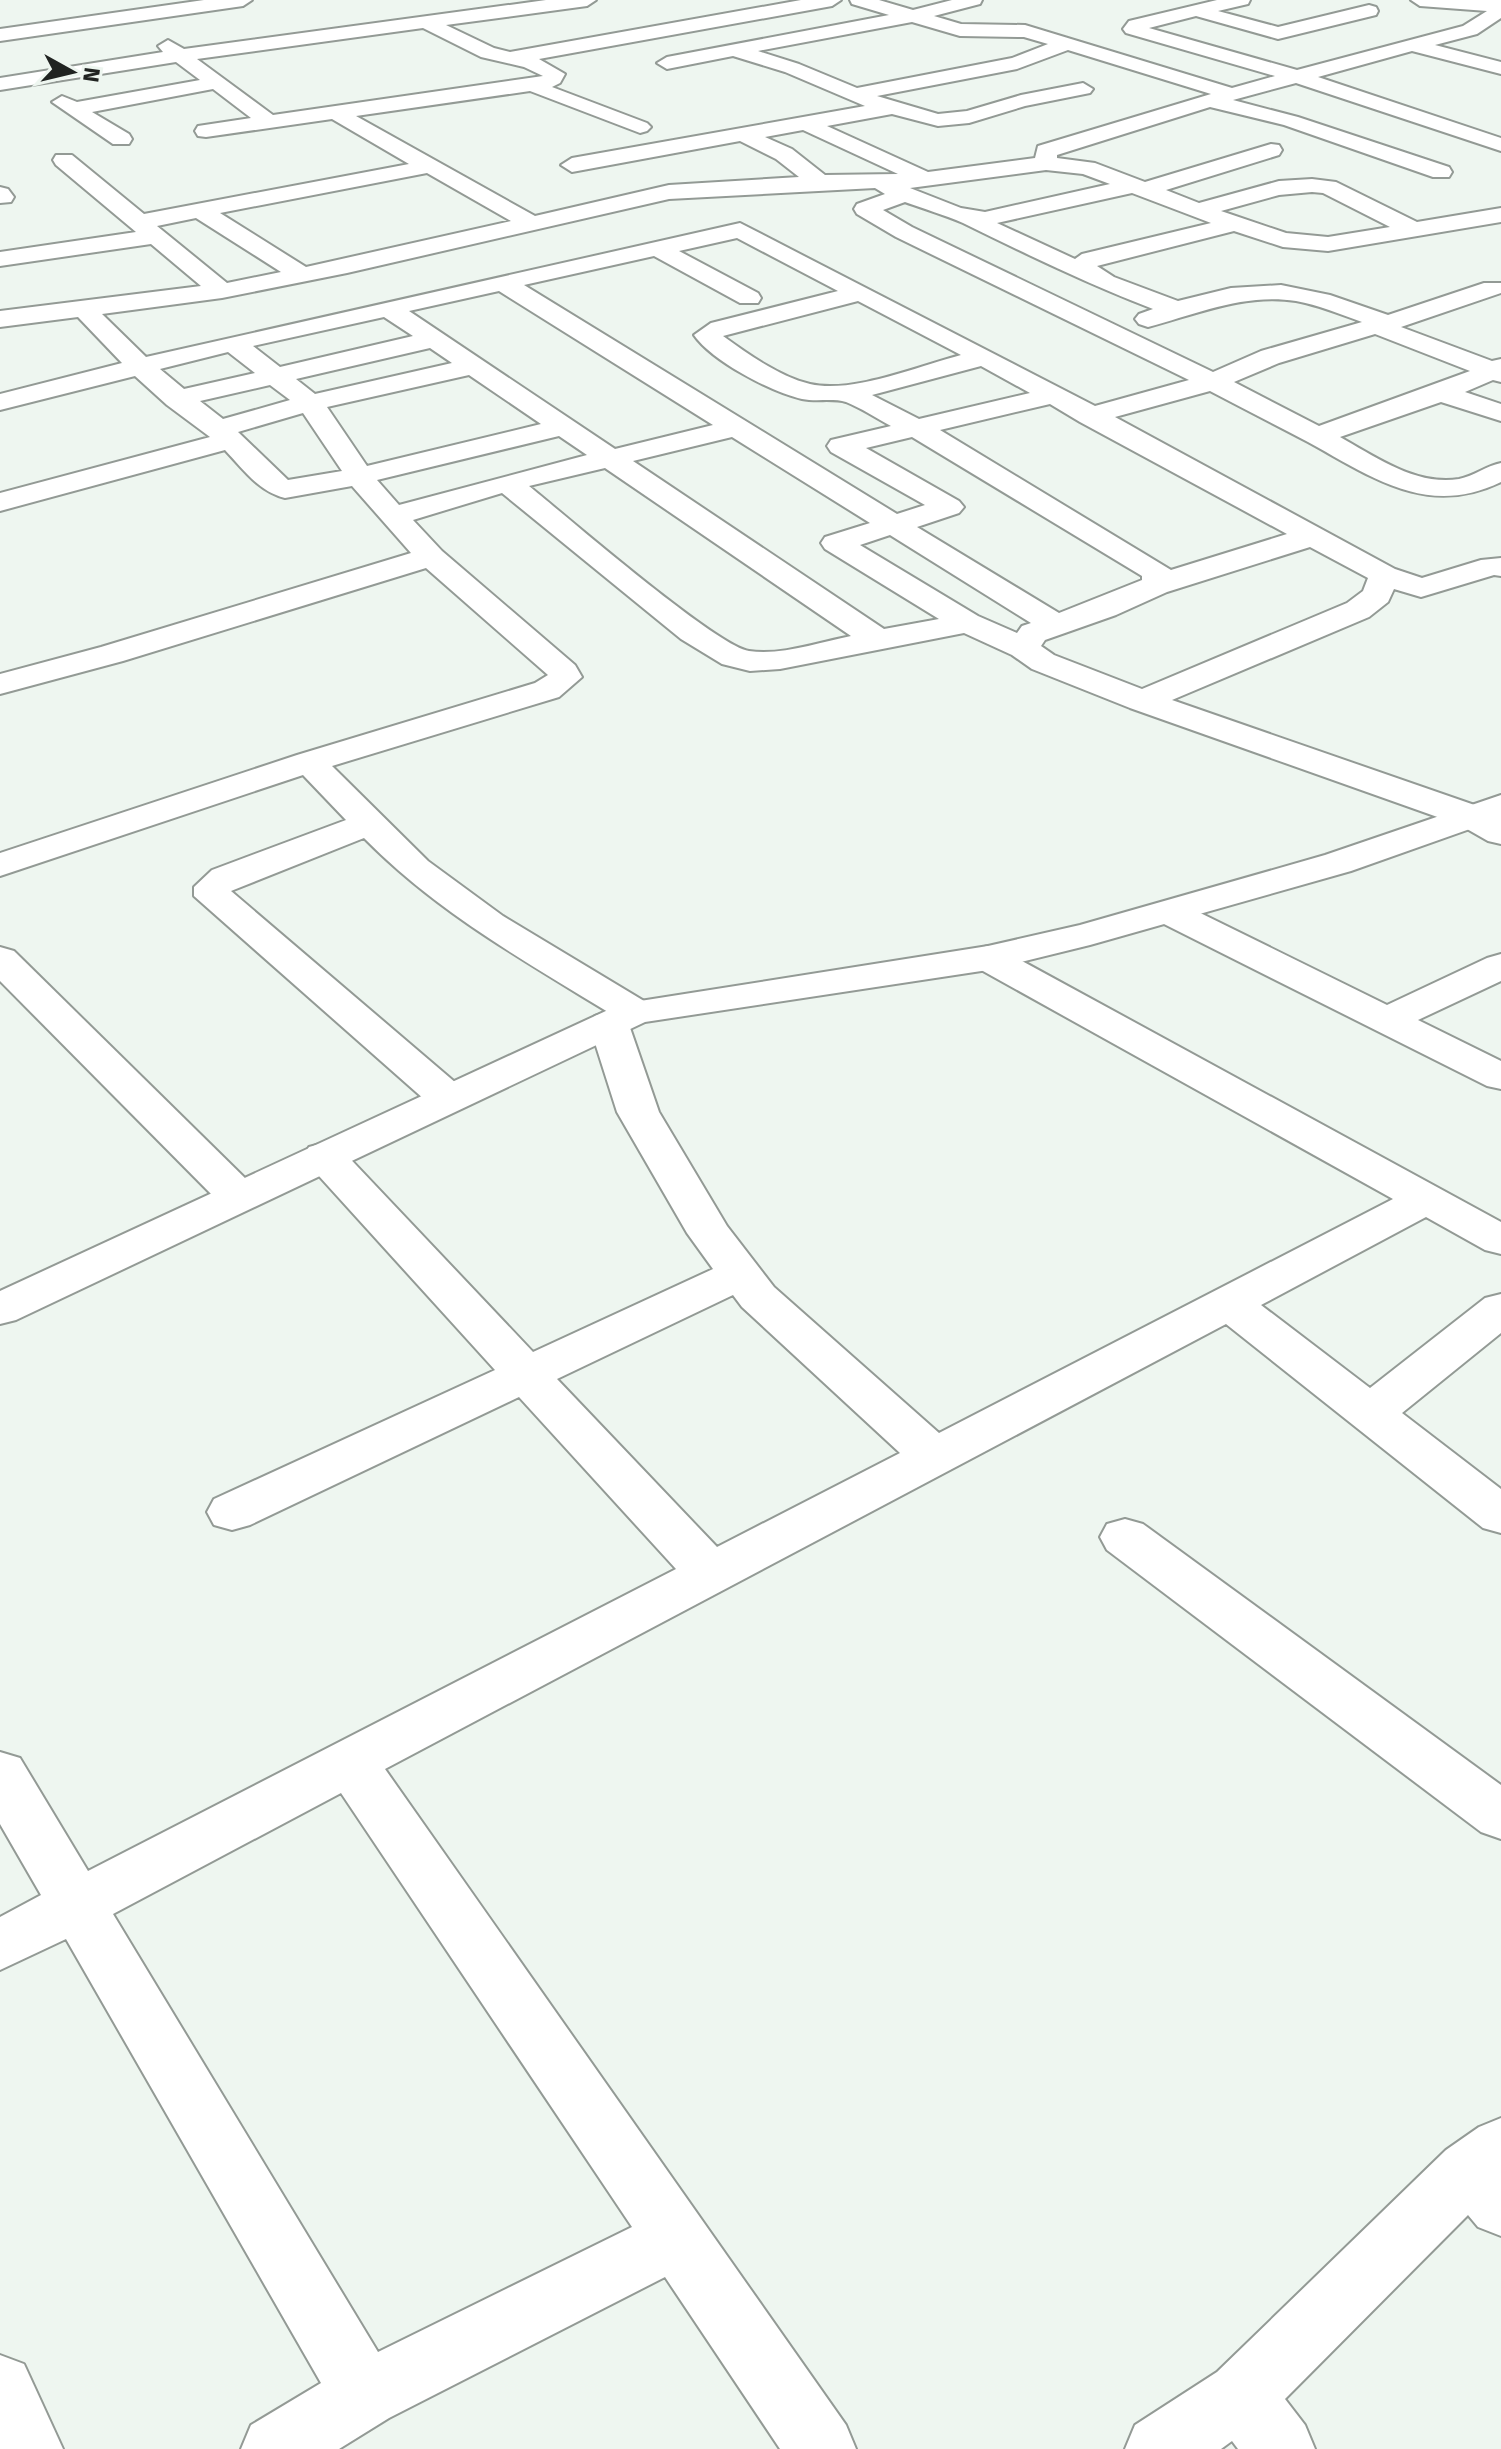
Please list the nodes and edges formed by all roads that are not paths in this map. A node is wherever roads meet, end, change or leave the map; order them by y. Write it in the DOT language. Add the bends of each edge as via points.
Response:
graph roads {
  1 [pos="243,0"];
  2 [pos="832,0"];
  3 [pos="859,0"];
  4 [pos="973,0"];
  5 [pos="1241,0"];
  6 [pos="1420,0"];
  7 [pos="572,1"];
  8 [pos="185,4"];
  9 [pos="402,8"];
  10 [pos="1501,8"];
  11 [pos="1197,11"];
  12 [pos="1369,11"];
  13 [pos="9,16"];
  14 [pos="913,16"];
  15 [pos="126,18"];
  16 [pos="427,23"];
  17 [pos="28,31"];
  18 [pos="971,32"];
  19 [pos="0,35"];
  20 [pos="928,41"];
  21 [pos="1069,43"];
  22 [pos="1414,46"];
  23 [pos="733,50"];
  24 [pos="181,55"];
  25 [pos="505,57"];
  26 [pos="822,62"];
  27 [pos="667,63"];
  28 [pos="1017,63"];
  29 [pos="454,64"];
  30 [pos="1330,66"];
  31 [pos="792,68"];
  32 [pos="1501,68"];
  33 [pos="1295,76"];
  34 [pos="1365,76"];
  35 [pos="26,80"];
  36 [pos="547,82"];
  37 [pos="215,83"];
  38 [pos="0,84"];
  39 [pos="1083,89"];
  40 [pos="1232,94"];
  41 [pos="854,95"];
  42 [pos="270,96"];
  43 [pos="239,101"];
  44 [pos="1207,101"];
  45 [pos="892,108"];
  46 [pos="73,109"];
  47 [pos="334,112"];
  48 [pos="1159,116"];
  49 [pos="269,122"];
  50 [pos="807,124"];
  51 [pos="640,127"];
  52 [pos="206,131"];
  53 [pos="742,134"];
  54 [pos="121,139"];
  55 [pos="1501,145"];
  56 [pos="1271,150"];
  57 [pos="64,160"];
  58 [pos="1046,163"];
  59 [pos="572,165"];
  60 [pos="431,166"];
  61 [pos="1441,172"];
  62 [pos="820,182"];
  63 [pos="915,186"];
  64 [pos="1137,188"];
  65 [pos="669,192"];
  66 [pos="1198,210"];
  67 [pos="200,211"];
  68 [pos="1501,215"];
  69 [pos="970,218"];
  70 [pos="1454,222"];
  71 [pos="531,223"];
  72 [pos="1235,224"];
  73 [pos="148,229"];
  74 [pos="740,230"];
  75 [pos="1415,230"];
  76 [pos="1501,237"];
  77 [pos="657,248"];
  78 [pos="0,259"];
  79 [pos="1087,273"];
  80 [pos="302,275"];
  81 [pos="503,283"];
  82 [pos="1493,288"];
  83 [pos="222,291"];
  84 [pos="860,293"];
  85 [pos="749,298"];
  86 [pos="388,308"];
  87 [pos="85,309"];
  88 [pos="1176,309"];
  89 [pos="0,319"];
  90 [pos="1382,324"];
  91 [pos="1108,332"];
  92 [pos="434,339"];
  93 [pos="233,343"];
  94 [pos="984,357"];
  95 [pos="138,366"];
  96 [pos="474,366"];
  97 [pos="1498,371"];
  98 [pos="277,377"];
  99 [pos="1213,382"];
  100 [pos="848,393"];
  101 [pos="1441,393"];
  102 [pos="1053,395"];
  103 [pos="176,399"];
  104 [pos="0,402"];
  105 [pos="310,403"];
  106 [pos="1501,413"];
  107 [pos="1090,416"];
  108 [pos="565,426"];
  109 [pos="734,428"];
  110 [pos="916,428"];
  111 [pos="224,435"];
  112 [pos="1317,436"];
  113 [pos="612,457"];
  114 [pos="1501,471"];
  115 [pos="360,476"];
  116 [pos="507,483"];
  117 [pos="0,502"];
  118 [pos="393,516"];
  119 [pos="890,523"];
  120 [pos="1313,536"];
  121 [pos="431,557"];
  122 [pos="1498,565"];
  123 [pos="1384,575"];
  124 [pos="1156,585"];
  125 [pos="967,623"];
  126 [pos="1056,625"];
  127 [pos="879,640"];
  128 [pos="1023,648"];
  129 [pos="0,684"];
  130 [pos="1142,701"];
  131 [pos="309,762"];
  132 [pos="1492,819"];
  133 [pos="371,823"];
  134 [pos="0,865"];
  135 [pos="1169,912"];
  136 [pos="988,958"];
  137 [pos="0,959"];
  138 [pos="1501,966"];
  139 [pos="622,1018"];
  140 [pos="1387,1020"];
  141 [pos="1501,1077"];
  142 [pos="448,1098"];
  143 [pos="324,1156"];
  144 [pos="237,1195"];
  145 [pos="1427,1199"];
  146 [pos="1501,1240"];
  147 [pos="740,1274"];
  148 [pos="1229,1303"];
  149 [pos="0,1309"];
  150 [pos="1501,1309"];
  151 [pos="528,1373"];
  152 [pos="1370,1413"];
  153 [pos="935,1457"];
  154 [pos="232,1512"];
  155 [pos="1501,1515"];
  156 [pos="1125,1537"];
  157 [pos="711,1574"];
  158 [pos="350,1762"];
  159 [pos="0,1774"];
  160 [pos="1501,1816"];
  161 [pos="77,1905"];
  162 [pos="0,1945"];
  163 [pos="1490,2175"];
  164 [pos="677,2238"];
  165 [pos="0,2388"];
  166 [pos="365,2394"];
  167 [pos="1241,2396"];
  168 [pos="28,2449"];
  169 [pos="276,2449"];
  170 [pos="821,2449"];
  171 [pos="1160,2449"];
  172 [pos="1280,2449"];
  1 -- 8 [label="street"];
  2 -- 25 [label="street"];
  3 -- 14 [label="street"];
  4 -- 14 [label="street"];
  5 -- 11 [label="street"];
  6 -- 10 [label="street"];
  7 -- 16 [label="street"];
  8 -- 15 [label="street"];
  9 -- 16 [label="street"];
  10 -- 22 [label="street" via="1470,30"];
  11 -- 12 [label="street" via="1278,33"];
  11 -- 33 [label="street" via="1133,29"];
  13 -- 17 [label="street"];
  14 -- 18 [label="street"];
  14 -- 23 [label="street"];
  15 -- 17 [label="street"];
  15 -- 24 [label="street"];
  16 -- 24 [label="street"];
  16 -- 25 [label="street"];
  17 -- 19 [label="street"];
  18 -- 20 [label="street"];
  18 -- 21 [label="street" via="1012,29"];
  21 -- 28 [label="street"];
  21 -- 40 [label="street"];
  22 -- 30 [label="street"];
  22 -- 32 [label="street"];
  23 -- 27 [label="street"];
  23 -- 31 [label="street"];
  24 -- 35 [label="street"];
  24 -- 37 [label="street"];
  25 -- 29 [label="street"];
  25 -- 36 [label="street" via="549,70 555,77"];
  26 -- 31 [label="street"];
  28 -- 39 [label="street"];
  28 -- 41 [label="street"];
  30 -- 33 [label="street"];
  30 -- 34 [label="street"];
  31 -- 41 [label="street"];
  33 -- 40 [label="street"];
  33 -- 55 [label="street"];
  35 -- 38 [label="street"];
  35 -- 46 [label="street"];
  36 -- 47 [label="street"];
  36 -- 51 [label="street" via="538,88"];
  37 -- 43 [label="street"];
  37 -- 46 [label="street"];
  39 -- 45 [label="street" via="953,119"];
  39 -- 48 [label="street"];
  40 -- 44 [label="street"];
  41 -- 45 [label="street"];
  42 -- 43 [label="street"];
  43 -- 49 [label="street"];
  44 -- 48 [label="street"];
  44 -- 61 [label="street" via="1291,121"];
  45 -- 50 [label="street"];
  46 -- 54 [label="street"];
  47 -- 49 [label="street"];
  47 -- 60 [label="street"];
  48 -- 58 [label="street" via="1046,151"];
  49 -- 52 [label="street"];
  50 -- 53 [label="street"];
  50 -- 63 [label="street"];
  53 -- 59 [label="street"];
  53 -- 62 [label="street" via="784,154"];
  56 -- 64 [label="street"];
  57 -- 73 [label="street"];
  58 -- 63 [label="street"];
  58 -- 64 [label="street" via="1087,168"];
  60 -- 67 [label="street"];
  60 -- 71 [label="street"];
  62 -- 63 [label="street"];
  62 -- 65 [label="street"];
  63 -- 69 [label="street"];
  63 -- 91 [label="street" via="865,209"];
  64 -- 66 [label="street"];
  64 -- 69 [label="street"];
  65 -- 71 [label="street"];
  65 -- 74 [label="street"];
  66 -- 72 [label="street"];
  66 -- 75 [label="street" via="1316,185"];
  67 -- 73 [label="street"];
  67 -- 80 [label="street"];
  68 -- 70 [label="street"];
  69 -- 79 [label="street"];
  70 -- 75 [label="street"];
  70 -- 76 [label="street"];
  71 -- 80 [label="street"];
  72 -- 75 [label="street" via="1307,244"];
  72 -- 79 [label="street" via="1090,259 1081,266"];
  73 -- 78 [label="street"];
  73 -- 83 [label="street"];
  74 -- 77 [label="street"];
  74 -- 84 [label="street"];
  77 -- 81 [label="street"];
  77 -- 85 [label="street"];
  79 -- 88 [label="street"];
  80 -- 83 [label="street"];
  81 -- 86 [label="street"];
  81 -- 109 [label="street"];
  82 -- 90 [label="street"];
  83 -- 87 [label="street"];
  84 -- 94 [label="street"];
  84 -- 100 [label="street" via="707,335 793,388"];
  86 -- 92 [label="street"];
  86 -- 93 [label="street"];
  87 -- 89 [label="street"];
  87 -- 95 [label="street"];
  88 -- 90 [label="street" via="1261,291 1284,292"];
  88 -- 91 [label="street"];
  90 -- 97 [label="street"];
  90 -- 99 [label="street" via="1270,357"];
  91 -- 99 [label="street"];
  92 -- 96 [label="street"];
  92 -- 98 [label="street"];
  93 -- 95 [label="street"];
  93 -- 98 [label="street"];
  94 -- 100 [label="street"];
  94 -- 102 [label="street"];
  95 -- 103 [label="street"];
  95 -- 104 [label="street"];
  96 -- 105 [label="street"];
  96 -- 108 [label="street"];
  97 -- 101 [label="street"];
  98 -- 103 [label="street"];
  98 -- 105 [label="street"];
  99 -- 107 [label="street"];
  99 -- 112 [label="street"];
  100 -- 110 [label="street"];
  101 -- 106 [label="street"];
  101 -- 112 [label="street"];
  102 -- 107 [label="street"];
  102 -- 110 [label="street"];
  103 -- 111 [label="street"];
  105 -- 111 [label="street"];
  105 -- 115 [label="street"];
  107 -- 120 [label="street"];
  108 -- 113 [label="street"];
  108 -- 115 [label="street"];
  109 -- 113 [label="street"];
  109 -- 119 [label="street"];
  110 -- 119 [label="street" via="841,446 949,507"];
  110 -- 124 [label="street" via="1142,562 1158,573"];
  111 -- 115 [label="street" via="278,488"];
  111 -- 117 [label="street"];
  112 -- 114 [label="street" via="1412,484 1438,490 1463,487"];
  113 -- 116 [label="street"];
  113 -- 127 [label="street"];
  115 -- 118 [label="street"];
  116 -- 118 [label="street"];
  116 -- 127 [label="street" via="692,632 733,657 780,659"];
  118 -- 121 [label="street"];
  119 -- 125 [label="street" via="836,543"];
  119 -- 126 [label="street"];
  120 -- 123 [label="street"];
  120 -- 124 [label="street"];
  121 -- 129 [label="street"];
  121 -- 131 [label="street" via="566,677 547,690"];
  122 -- 123 [label="street" via="1421,588"];
  123 -- 130 [label="street" via="1377,595 1358,610"];
  124 -- 126 [label="street"];
  125 -- 127 [label="street"];
  125 -- 128 [label="street"];
  126 -- 128 [label="street" via="1033,633"];
  128 -- 130 [label="street" via="1043,662"];
  130 -- 132 [label="street"];
  131 -- 133 [label="street"];
  131 -- 134 [label="street"];
  132 -- 135 [label="street"];
  133 -- 139 [label="street" via="415,869"];
  133 -- 142 [label="street" via="225,878 212,887 213,896"];
  135 -- 136 [label="street"];
  135 -- 140 [label="street"];
  136 -- 139 [label="street"];
  136 -- 145 [label="street"];
  137 -- 144 [label="street"];
  138 -- 140 [label="street"];
  139 -- 142 [label="street"];
  139 -- 147 [label="street" via="638,1112 709,1233"];
  140 -- 141 [label="street"];
  142 -- 143 [label="street"];
  143 -- 144 [label="street"];
  143 -- 151 [label="street"];
  144 -- 149 [label="street"];
  145 -- 146 [label="street"];
  145 -- 148 [label="street"];
  147 -- 151 [label="street"];
  147 -- 153 [label="street" via="758,1297"];
  148 -- 152 [label="street"];
  148 -- 153 [label="street"];
  150 -- 152 [label="street"];
  151 -- 154 [label="street"];
  151 -- 157 [label="street"];
  152 -- 155 [label="street"];
  153 -- 157 [label="street"];
  156 -- 160 [label="street"];
  157 -- 158 [label="street"];
  158 -- 161 [label="street"];
  158 -- 164 [label="street"];
  159 -- 161 [label="street"];
  161 -- 162 [label="street"];
  161 -- 166 [label="street"];
  163 -- 167 [label="street"];
  164 -- 166 [label="street"];
  164 -- 170 [label="street"];
  165 -- 168 [label="street"];
  166 -- 169 [label="street"];
  167 -- 171 [label="street"];
  167 -- 172 [label="street"];
}
